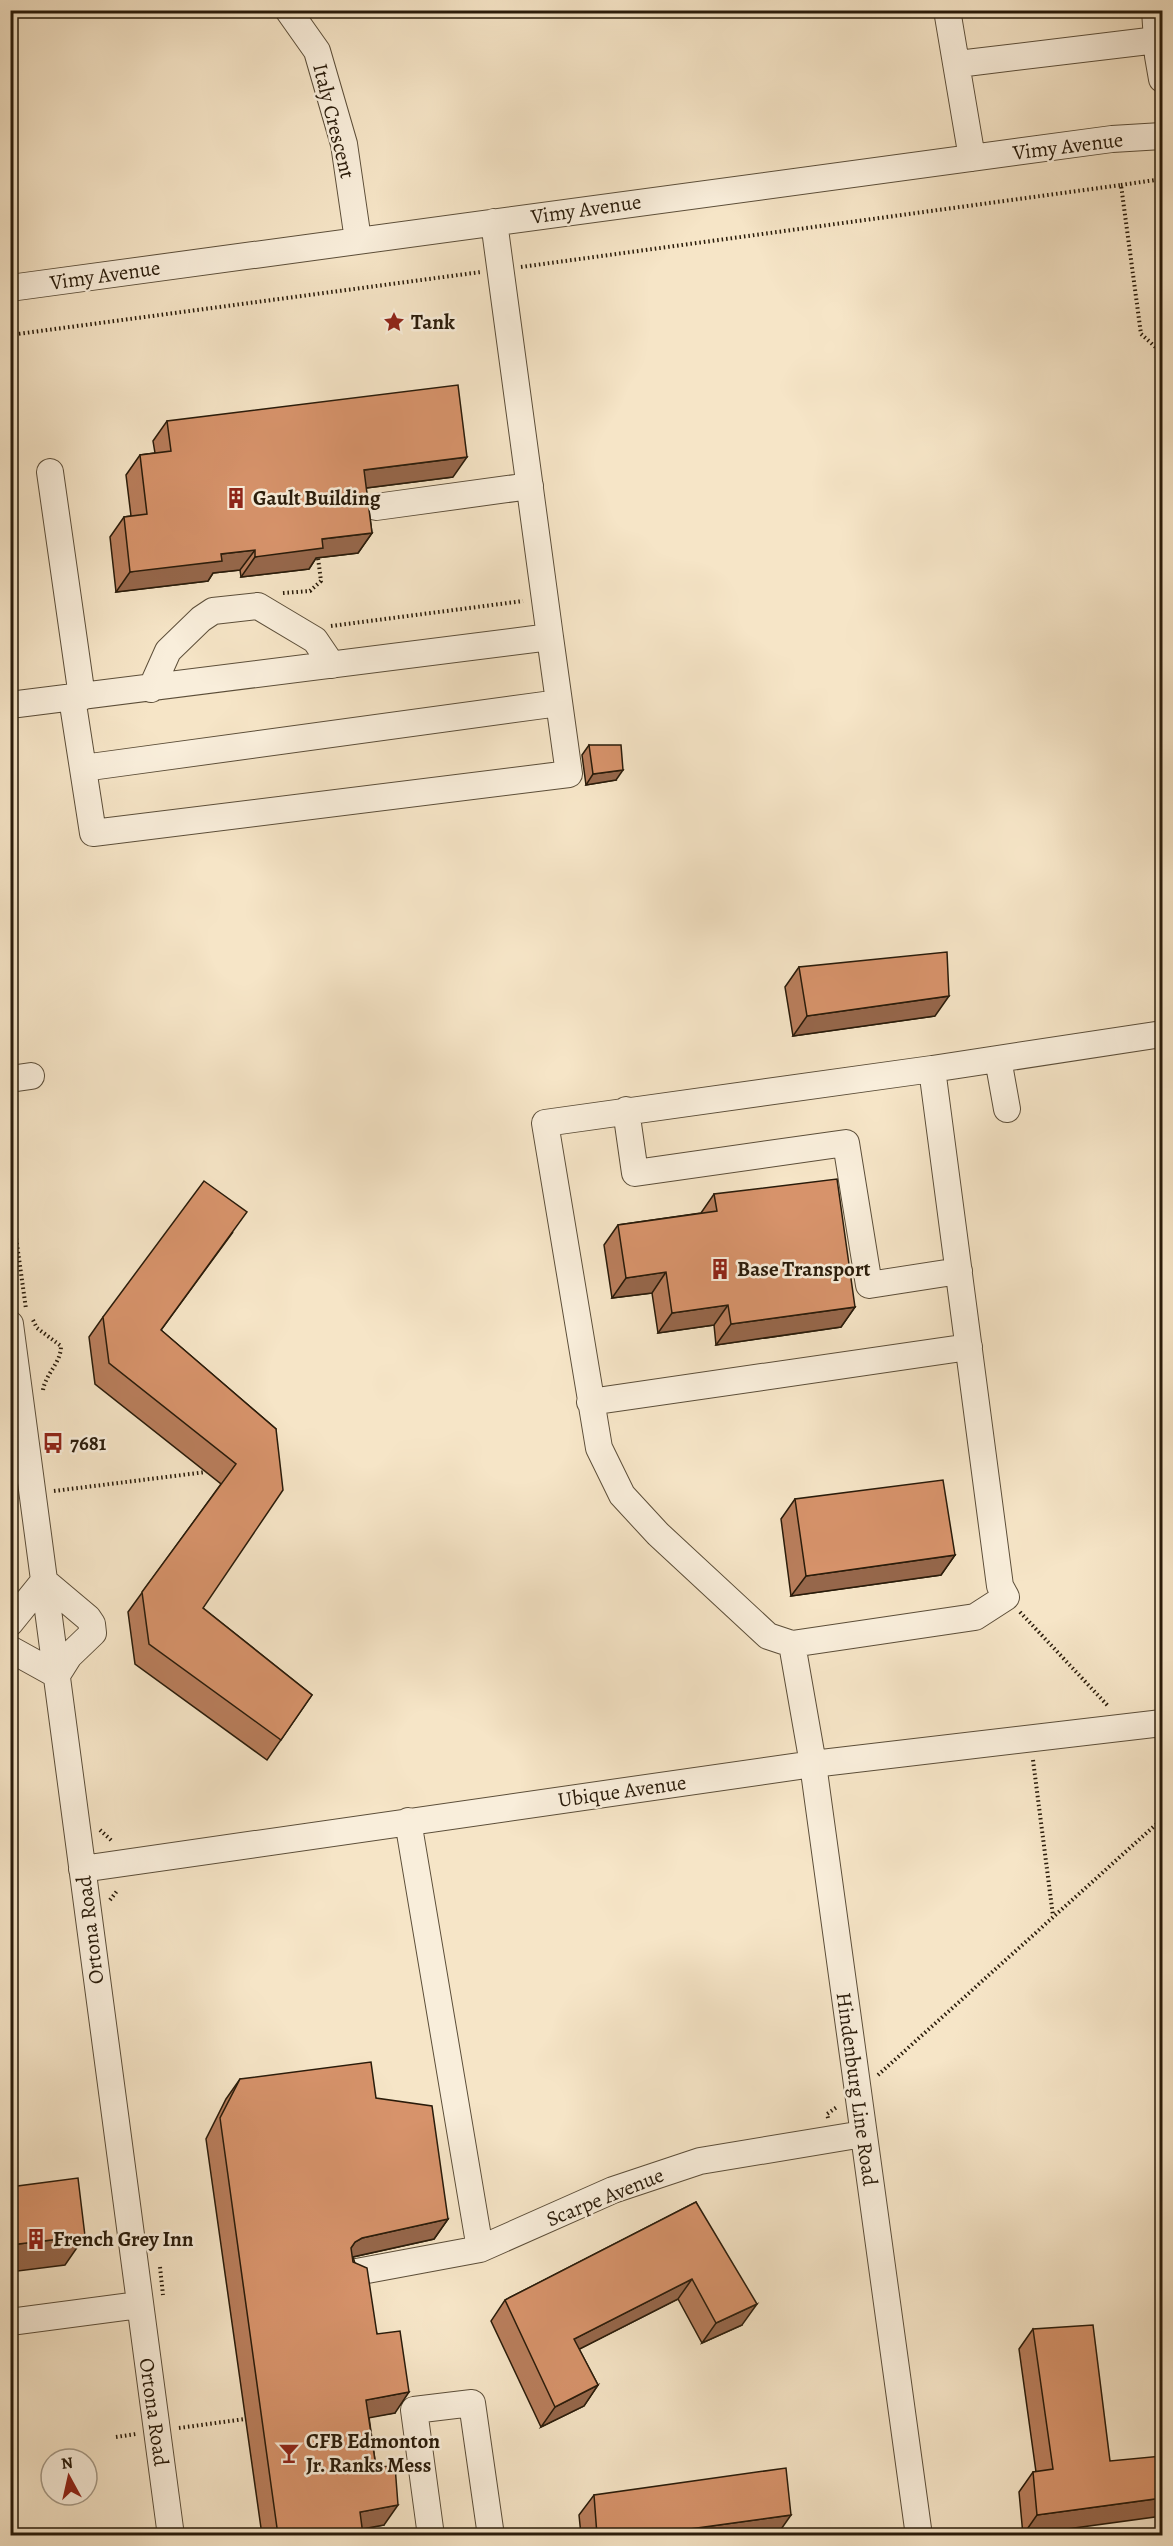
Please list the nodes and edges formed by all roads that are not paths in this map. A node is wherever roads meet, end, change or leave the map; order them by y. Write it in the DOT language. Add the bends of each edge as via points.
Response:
graph roads {
  1 [pos="288,10"];
  2 [pos="947,10"];
  3 [pos="1155,10"];
  4 [pos="1160,58"];
  5 [pos="958,64"];
  6 [pos="1162,136"];
  7 [pos="972,158"];
  8 [pos="494,222"];
  9 [pos="358,240"];
  10 [pos="10,288"];
  11 [pos="50,472"];
  12 [pos="530,486"];
  13 [pos="376,507"];
  14 [pos="550,637"];
  15 [pos="332,665"];
  16 [pos="152,689"];
  17 [pos="77,698"];
  18 [pos="559,703"];
  19 [pos="10,705"];
  20 [pos="83,768"];
  21 [pos="1162,1034"];
  22 [pos="998,1059"];
  23 [pos="932,1069"];
  24 [pos="1007,1109"];
  25 [pos="626,1110"];
  26 [pos="959,1271"];
  27 [pos="10,1324"];
  28 [pos="969,1347"];
  29 [pos="590,1402"];
  30 [pos="44,1581"];
  31 [pos="10,1623"];
  32 [pos="792,1644"];
  33 [pos="10,1649"];
  34 [pos="57,1675"];
  35 [pos="1162,1723"];
  36 [pos="813,1764"];
  37 [pos="408,1821"];
  38 [pos="82,1869"];
  39 [pos="863,2134"];
  40 [pos="480,2249"];
  41 [pos="351,2273"];
  42 [pos="139,2305"];
  43 [pos="10,2322"];
  44 [pos="171,2535"];
  45 [pos="431,2535"];
  46 [pos="491,2535"];
  47 [pos="919,2535"];
  1 -- 9 [label="street, Italy Crescent" via="317,51 344,144"];
  2 -- 5 [label="street"];
  3 -- 4 [label="street"];
  4 -- 5 [label="street"];
  5 -- 7 [label="street"];
  6 -- 7 [label="street, Vimy Avenue"];
  7 -- 8 [label="street, Vimy Avenue"];
  8 -- 9 [label="street, Vimy Avenue"];
  8 -- 12 [label="street"];
  9 -- 10 [label="street, Vimy Avenue"];
  11 -- 17 [label="street"];
  12 -- 13 [label="street"];
  12 -- 14 [label="street"];
  14 -- 15 [label="street"];
  14 -- 18 [label="street"];
  15 -- 16 [label="street"];
  15 -- 16 [label="street" via="315,640 258,606 213,611 168,651"];
  16 -- 17 [label="street"];
  17 -- 19 [label="street"];
  17 -- 20 [label="street"];
  18 -- 20 [label="street"];
  18 -- 20 [label="street" via="569,774 93,833"];
  21 -- 22 [label="street"];
  22 -- 23 [label="street"];
  22 -- 24 [label="street"];
  23 -- 25 [label="street"];
  23 -- 26 [label="street"];
  25 -- 26 [label="street" via="635,1173 846,1143 869,1286"];
  25 -- 29 [label="street" via="545,1123"];
  26 -- 28 [label="street"];
  27 -- 30 [label="street, Ortona Road"];
  28 -- 29 [label="street"];
  28 -- 32 [label="street" via="1000,1586 1006,1597 975,1617"];
  29 -- 32 [label="street" via="599,1449 622,1495 658,1534 768,1636"];
  30 -- 31 [label="street"];
  30 -- 34 [label="street, Ortona Road"];
  30 -- 34 [label="street" via="92,1623 93,1633 69,1656"];
  32 -- 36 [label="street, Hindenburg Line Road"];
  33 -- 34 [label="street"];
  34 -- 38 [label="street, Ortona Road"];
  35 -- 36 [label="street, Ubique Avenue"];
  36 -- 37 [label="street, Ubique Avenue"];
  36 -- 39 [label="street, Hindenburg Line Road"];
  37 -- 38 [label="street, Ubique Avenue"];
  37 -- 40 [label="street"];
  38 -- 42 [label="street, Ortona Road"];
  39 -- 40 [label="street, Scarpe Avenue" via="700,2161 613,2190"];
  39 -- 47 [label="street, Hindenburg Line Road"];
  40 -- 41 [label="street, Scarpe Avenue"];
  42 -- 43 [label="street"];
  42 -- 44 [label="street, Ortona Road"];
  45 -- 46 [label="street" via="414,2410 472,2403"];
}
